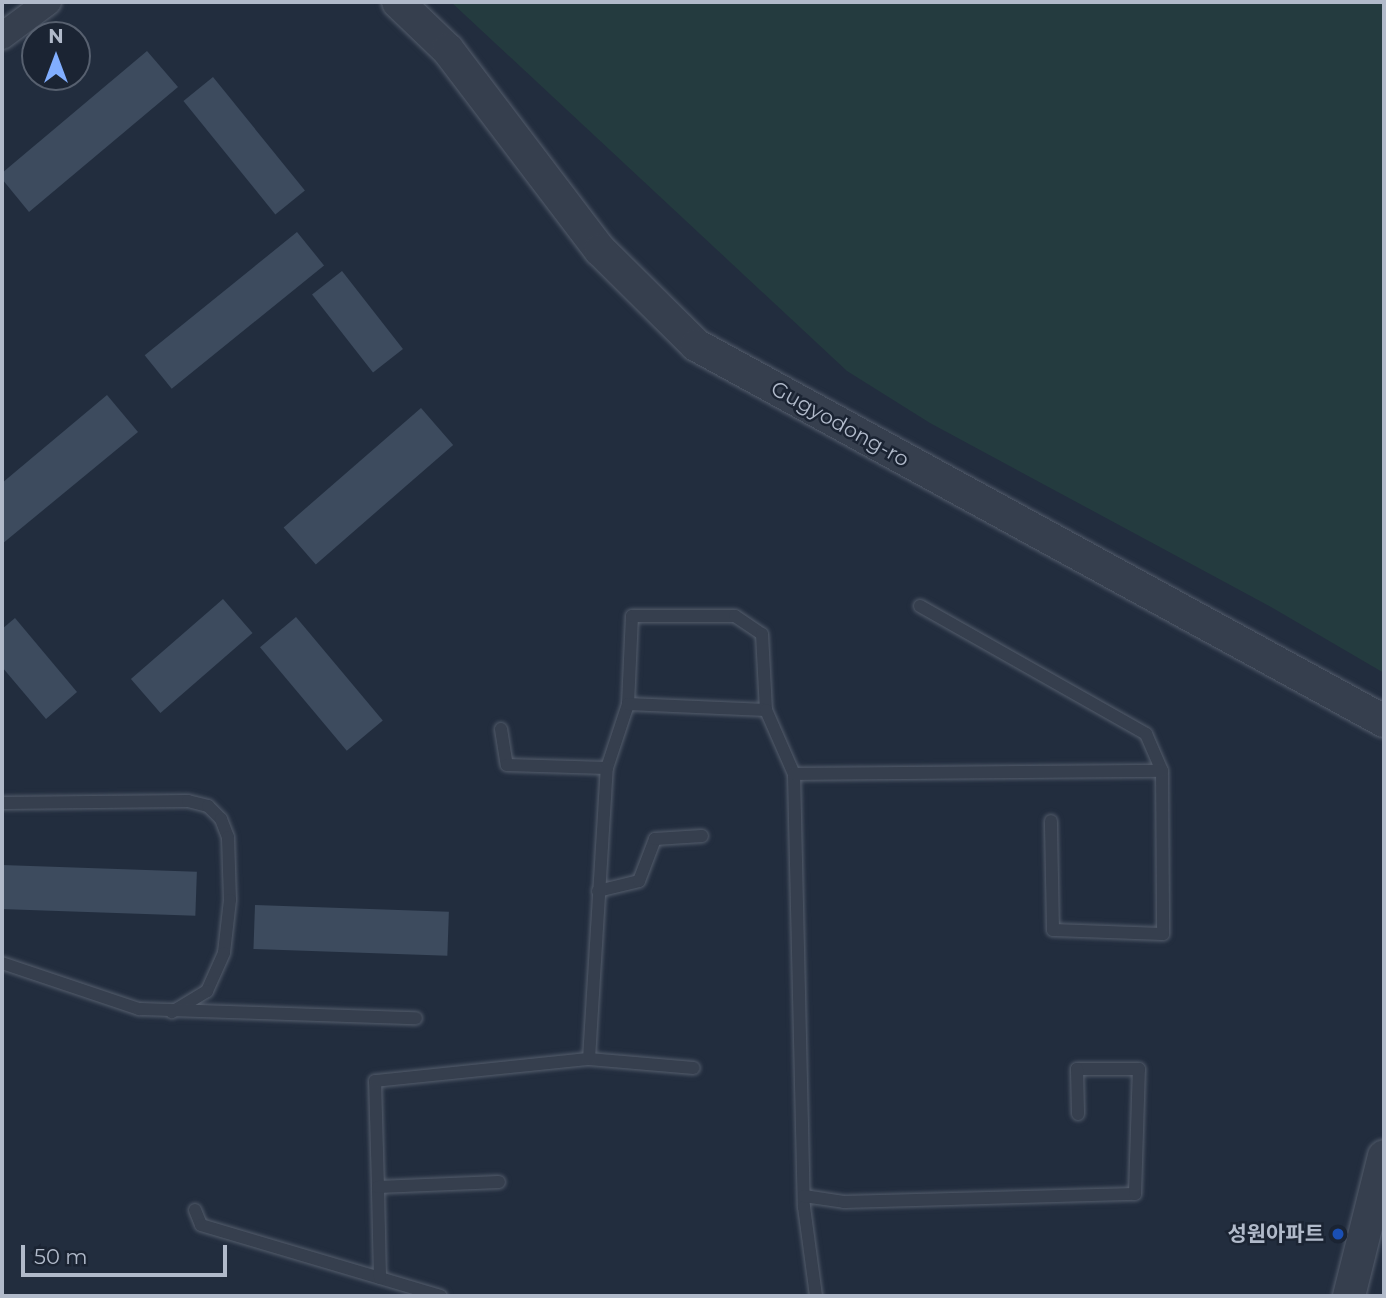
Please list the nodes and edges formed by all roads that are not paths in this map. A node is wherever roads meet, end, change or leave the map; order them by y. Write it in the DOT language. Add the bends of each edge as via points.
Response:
graph roads {
  1 [pos="48,2"];
  2 [pos="398,2"];
  3 [pos="2,36"];
  4 [pos="920,606"];
  5 [pos="628,704"];
  6 [pos="766,710"];
  7 [pos="1384,721"];
  8 [pos="501,729"];
  9 [pos="607,768"];
  10 [pos="1162,771"];
  11 [pos="794,774"];
  12 [pos="2,803"];
  13 [pos="1051,821"];
  14 [pos="702,836"];
  15 [pos="598,891"];
  16 [pos="2,963"];
  17 [pos="172,1012"];
  18 [pos="416,1018"];
  19 [pos="589,1059"];
  20 [pos="694,1068"];
  21 [pos="1078,1114"];
  22 [pos="1384,1156"];
  23 [pos="499,1182"];
  24 [pos="378,1187"];
  25 [pos="804,1196"];
  26 [pos="195,1210"];
  27 [pos="380,1278"];
  28 [pos="441,1296"];
  29 [pos="816,1296"];
  30 [pos="1349,1296"];
  1 -- 3 [label="street"];
  2 -- 7 [label="street, Gugyodong-ro" via="448,50 600,250 696,345"];
  4 -- 10 [label="lane" via="1146,733"];
  5 -- 6 [label="lane"];
  5 -- 6 [label="lane" via="632,616 735,616 762,634"];
  5 -- 9 [label="lane"];
  6 -- 11 [label="lane"];
  8 -- 9 [label="lane" via="507,765"];
  9 -- 15 [label="lane"];
  10 -- 11 [label="lane"];
  10 -- 13 [label="lane" via="1163,934 1053,930"];
  11 -- 25 [label="lane"];
  12 -- 17 [label="lane" via="188,801 208,806 221,819 228,837 230,900 224,953 207,991"];
  14 -- 15 [label="lane" via="655,839 639,881"];
  15 -- 19 [label="lane"];
  16 -- 17 [label="lane" via="139,1009"];
  17 -- 18 [label="lane"];
  19 -- 20 [label="lane"];
  19 -- 24 [label="lane" via="375,1081"];
  21 -- 25 [label="lane" via="1077,1069 1139,1069 1135,1194 844,1202"];
  22 -- 30 [label="street"];
  23 -- 24 [label="lane"];
  24 -- 27 [label="lane"];
  25 -- 29 [label="lane"];
  26 -- 27 [label="lane" via="201,1225"];
  27 -- 28 [label="lane"];
}
